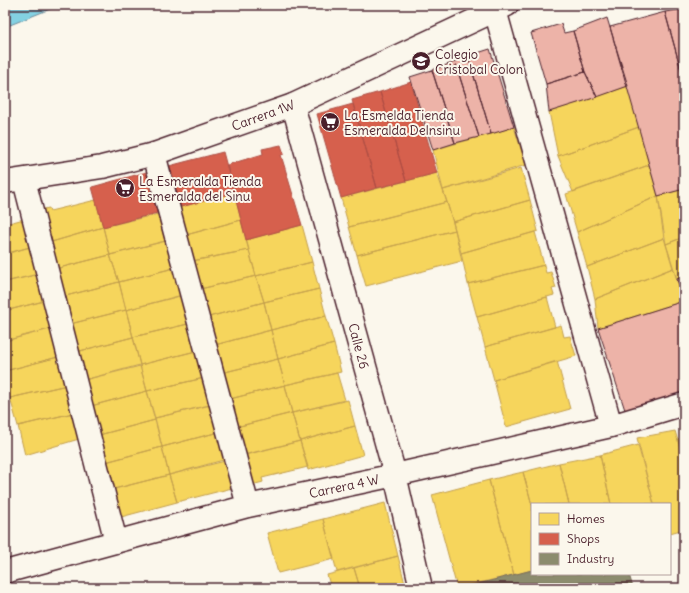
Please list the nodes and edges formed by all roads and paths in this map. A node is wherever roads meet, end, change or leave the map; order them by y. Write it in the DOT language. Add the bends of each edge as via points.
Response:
graph roads {
  1 [pos="501,7"];
  2 [pos="293,105"];
  3 [pos="154,154"];
  4 [pos="15,181"];
  5 [pos="684,404"];
  6 [pos="611,426"];
  7 [pos="395,475"];
  8 [pos="248,506"];
  9 [pos="116,542"];
  10 [pos="5,572"];
  11 [pos="421,588"];
  1 -- 2 [label="street, Carrera 1W"];
  1 -- 6 [label="street"];
  2 -- 3 [label="street, Carrera 1W"];
  2 -- 7 [label="street, Calle 26"];
  3 -- 4 [label="street, Carrera 1W" via="102,167"];
  3 -- 8 [label="street"];
  4 -- 9 [label="street"];
  5 -- 6 [label="street, Carrera 4 W"];
  6 -- 7 [label="street, Carrera 4 W"];
  7 -- 8 [label="street, Carrera 4 W"];
  7 -- 11 [label="street, Calle 26"];
  8 -- 9 [label="street, Carrera 4 W"];
  9 -- 10 [label="street, Carrera 4 W"];
}
